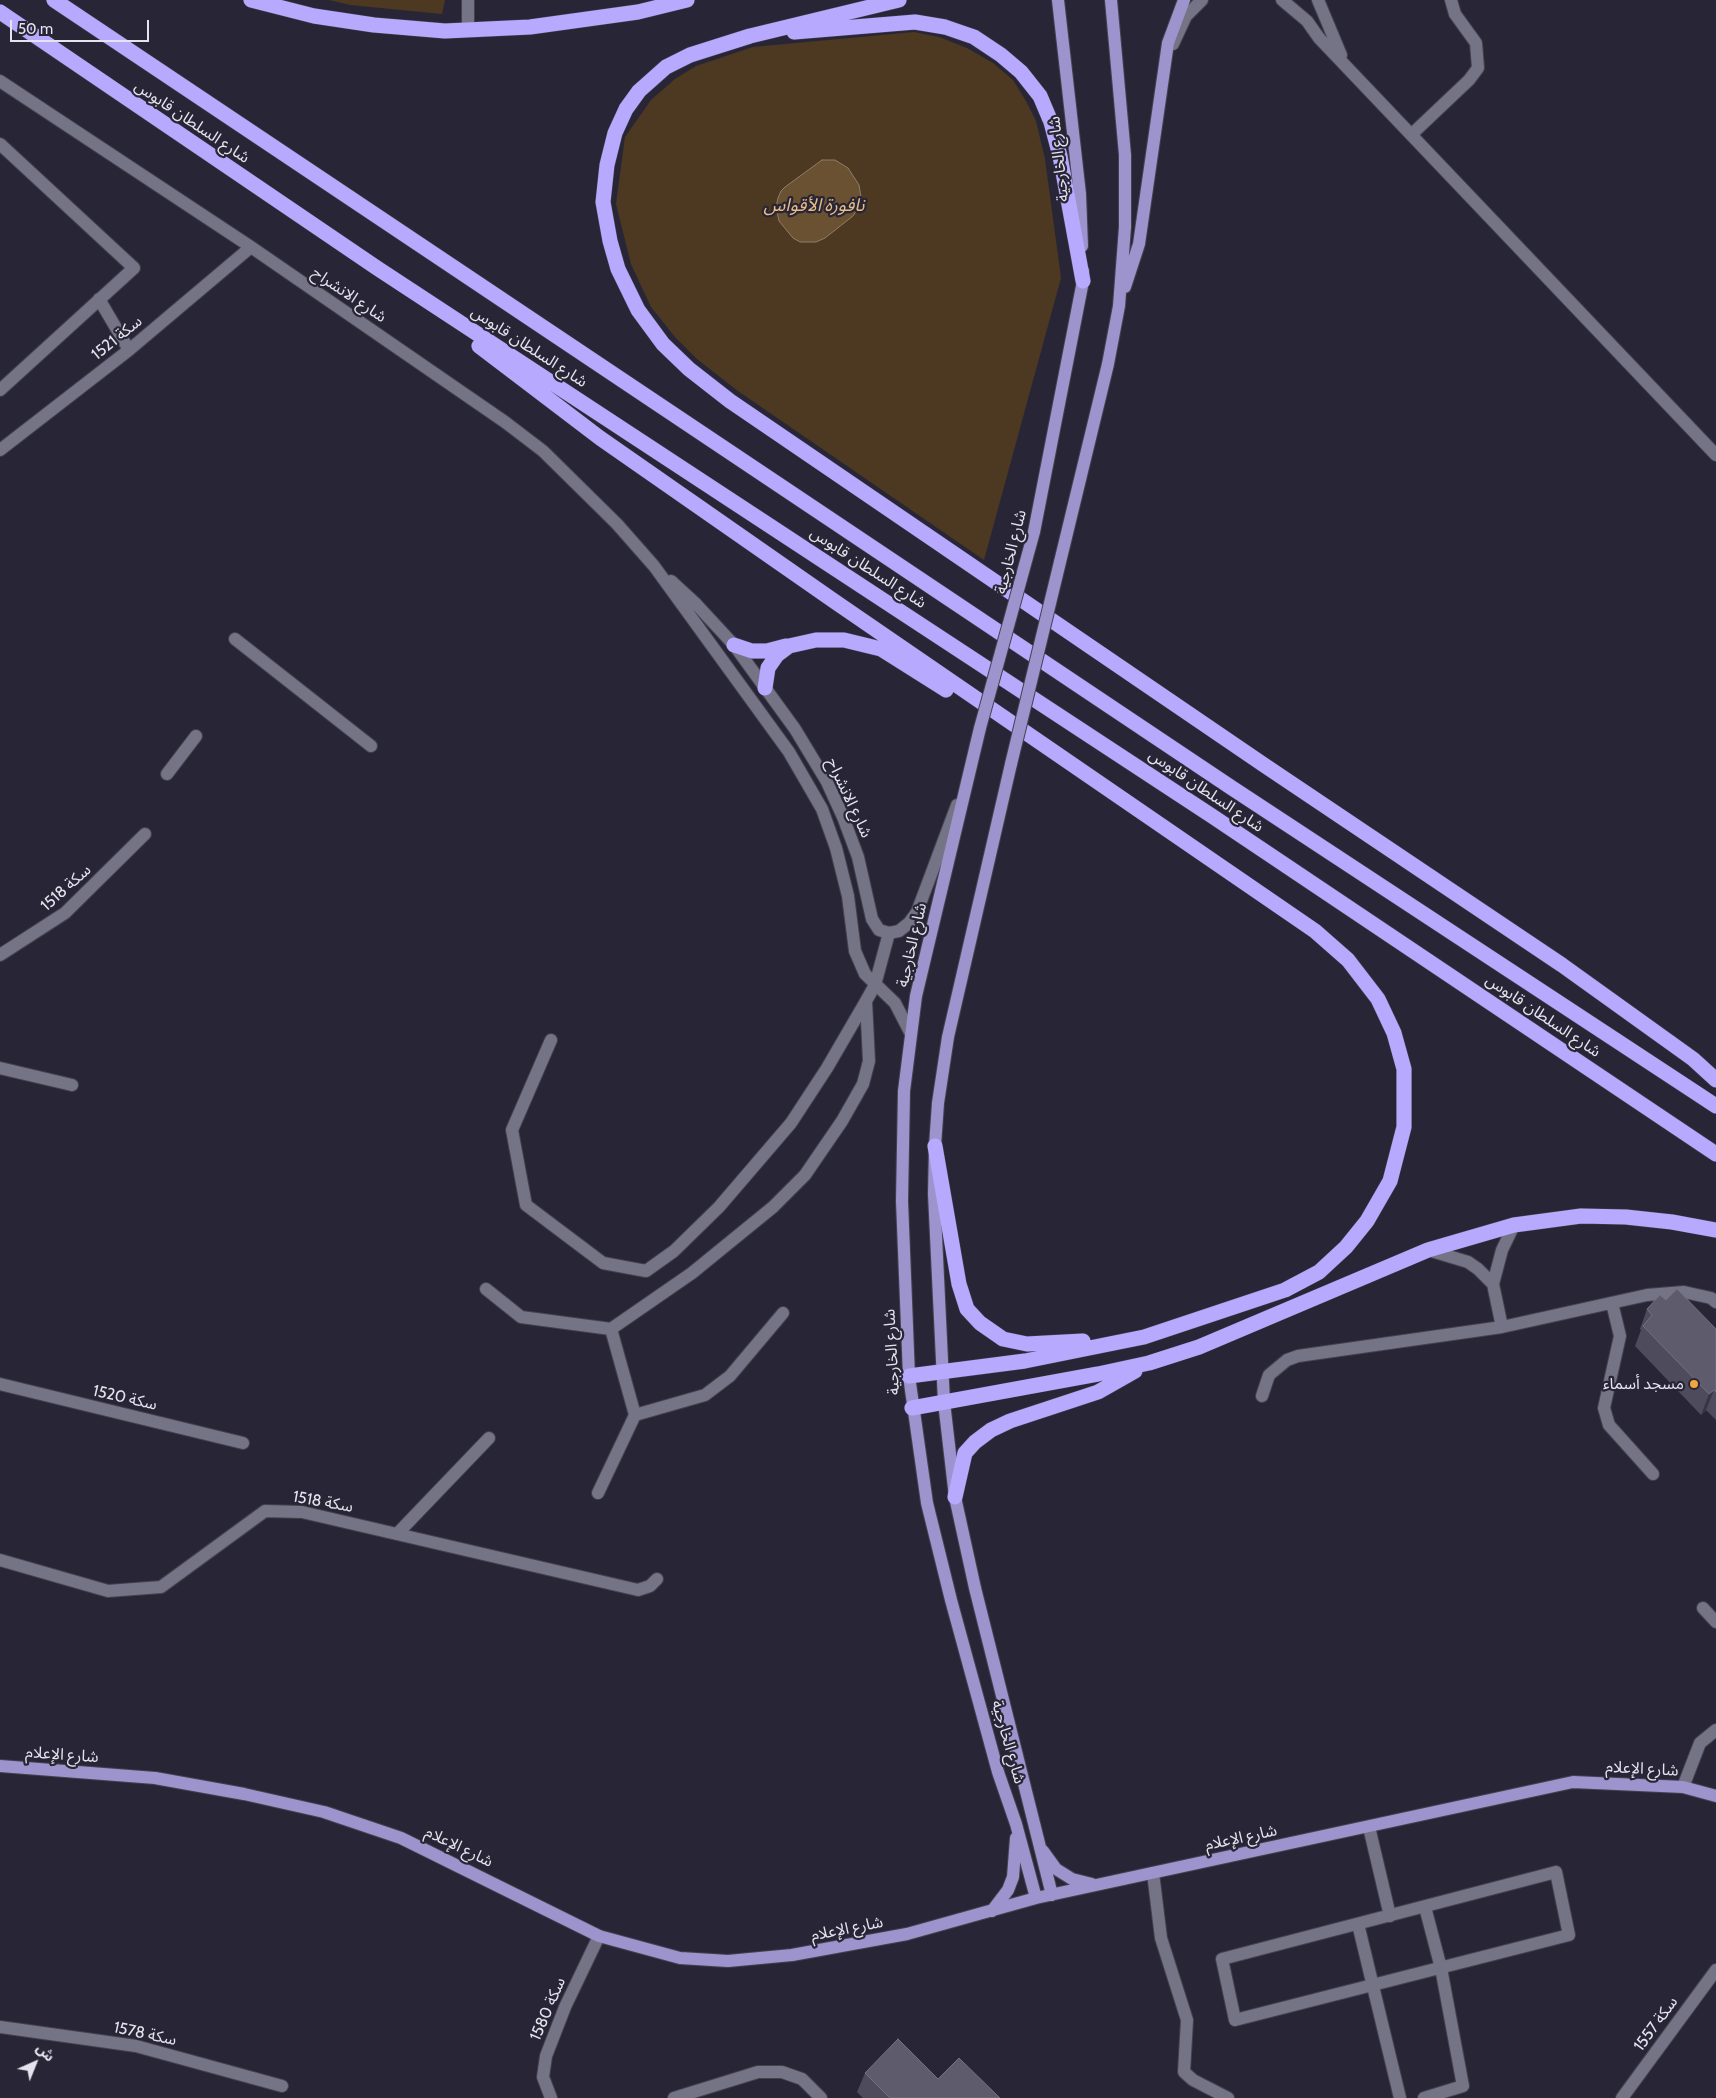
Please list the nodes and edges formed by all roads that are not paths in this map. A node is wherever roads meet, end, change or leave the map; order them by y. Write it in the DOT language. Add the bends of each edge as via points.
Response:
graph roads {
  1 [pos="54,0"];
  2 [pos="250,0"];
  3 [pos="468,0"];
  4 [pos="687,0"];
  5 [pos="899,0"];
  6 [pos="1058,0"];
  7 [pos="1111,0"];
  8 [pos="1184,0"];
  9 [pos="1202,0"];
  10 [pos="1282,0"];
  11 [pos="1318,0"];
  12 [pos="1451,0"];
  13 [pos="0,12"];
  14 [pos="468,30"];
  15 [pos="750,36"];
  16 [pos="1345,65"];
  17 [pos="1163,72"];
  18 [pos="0,81"];
  19 [pos="1412,134"];
  20 [pos="0,144"];
  21 [pos="251,247"];
  22 [pos="376,268"];
  23 [pos="1083,281"];
  24 [pos="100,299"];
  25 [pos="1119,306"];
  26 [pos="129,350"];
  27 [pos="0,390"];
  28 [pos="0,450"];
  29 [pos="1716,455"];
  30 [pos="654,566"];
  31 [pos="684,609"];
  32 [pos="235,639"];
  33 [pos="734,645"];
  34 [pos="789,646"];
  35 [pos="766,688"];
  36 [pos="1027,733"];
  37 [pos="196,736"];
  38 [pos="371,746"];
  39 [pos="970,771"];
  40 [pos="167,774"];
  41 [pos="146,834"];
  42 [pos="889,933"];
  43 [pos="0,956"];
  44 [pos="876,985"];
  45 [pos="866,1001"];
  46 [pos="911,1034"];
  47 [pos="552,1040"];
  48 [pos="0,1068"];
  49 [pos="1716,1080"];
  50 [pos="72,1084"];
  51 [pos="1716,1106"];
  52 [pos="935,1146"];
  53 [pos="1716,1154"];
  54 [pos="1514,1225"];
  55 [pos="1714,1230"];
  56 [pos="1428,1250"];
  57 [pos="1493,1284"];
  58 [pos="486,1289"];
  59 [pos="1716,1302"];
  60 [pos="1612,1303"];
  61 [pos="783,1313"];
  62 [pos="1502,1326"];
  63 [pos="611,1329"];
  64 [pos="1144,1337"];
  65 [pos="1149,1363"];
  66 [pos="944,1372"];
  67 [pos="909,1376"];
  68 [pos="0,1384"];
  69 [pos="1262,1396"];
  70 [pos="944,1402"];
  71 [pos="912,1408"];
  72 [pos="635,1415"];
  73 [pos="489,1438"];
  74 [pos="243,1443"];
  75 [pos="1653,1474"];
  76 [pos="598,1493"];
  77 [pos="955,1496"];
  78 [pos="397,1534"];
  79 [pos="0,1560"];
  80 [pos="657,1578"];
  81 [pos="1703,1608"];
  82 [pos="1716,1622"];
  83 [pos="1716,1730"];
  84 [pos="0,1766"];
  85 [pos="1682,1787"];
  86 [pos="1716,1796"];
  87 [pos="1016,1824"];
  88 [pos="1369,1827"];
  89 [pos="1036,1835"];
  90 [pos="1153,1873"];
  91 [pos="1095,1885"];
  92 [pos="1052,1895"];
  93 [pos="1036,1898"];
  94 [pos="1425,1907"];
  95 [pos="992,1911"];
  96 [pos="1390,1916"];
  97 [pos="1358,1924"];
  98 [pos="599,1936"];
  99 [pos="1441,1968"];
  100 [pos="1716,1970"];
  101 [pos="1374,1985"];
  102 [pos="0,2027"];
  103 [pos="282,2086"];
  104 [pos="551,2098"];
  105 [pos="674,2098"];
  106 [pos="821,2098"];
  107 [pos="1228,2098"];
  108 [pos="1400,2098"];
  109 [pos="1424,2098"];
  110 [pos="1622,2098"];
  1 -- 51 [label="highway, شارع السلطان قابوس" via="1232,788"];
  2 -- 14 [label="highway" via="314,16 374,25"];
  3 -- 14 [label="street"];
  4 -- 14 [label="highway" via="638,12 530,28"];
  5 -- 15 [label="highway"];
  6 -- 23 [label="main road, شارع الخارجية" via="1080,194"];
  7 -- 25 [label="main road, شارع الخارجية" via="1125,155 1125,227"];
  8 -- 17 [label="main road" via="1168,43"];
  9 -- 17 [label="street" via="1186,16"];
  10 -- 16 [label="street" via="1299,12"];
  11 -- 16 [label="street"];
  12 -- 19 [label="street" via="1455,14 1476,43 1478,68"];
  13 -- 22 [label="highway, شارع السلطان قابوس"];
  15 -- 23 [label="highway" via="915,22 945,26 974,37 1001,55 1021,72 1040,96 1051,122"];
  15 -- 49 [label="highway" via="690,55 666,67 639,91 615,133 603,202 610,241 618,269 638,310 663,344 688,369 730,401 1562,965 1693,1059"];
  16 -- 19 [label="street"];
  17 -- 25 [label="main road" via="1140,244"];
  18 -- 21 [label="street, شارع الانشراح"];
  19 -- 29 [label="street"];
  20 -- 24 [label="street" via="134,268"];
  21 -- 26 [label="street, سكة 1521"];
  21 -- 30 [label="street, شارع الانشراح" via="466,394 543,451"];
  22 -- 36 [label="highway" via="600,438"];
  22 -- 53 [label="highway, شارع السلطان قابوس" via="1204,810"];
  23 -- 39 [label="main road, شارع الخارجية, bridge" via="1034,532"];
  24 -- 26 [label="street"];
  24 -- 27 [label="street"];
  25 -- 52 [label="main road, شارع الخارجية, bridge" via="1108,364 1010,764 948,1037"];
  26 -- 28 [label="street, سكة 1521"];
  30 -- 31 [label="street, شارع الانشراح"];
  30 -- 33 [label="street, شارع الانشراح"];
  31 -- 33 [label="street" via="713,636"];
  31 -- 44 [label="street, شارع الانشراح" via="789,752 822,810 848,896 855,951 866,974"];
  32 -- 38 [label="street"];
  33 -- 34 [label="highway" via="752,651"];
  33 -- 35 [label="street, شارع الانشراح"];
  34 -- 35 [label="highway" via="768,668"];
  34 -- 36 [label="highway" via="816,640 844,640 881,649 956,697"];
  35 -- 42 [label="street, شارع الانشراح" via="827,782 858,857 872,919 879,930"];
  36 -- 64 [label="highway" via="1322,937 1348,960 1378,999 1394,1033 1404,1069 1404,1127 1390,1181 1367,1221 1346,1247 1320,1272 1285,1290"];
  37 -- 40 [label="street"];
  39 -- 42 [label="street" via="917,912 910,923"];
  39 -- 46 [label="main road, شارع الخارجية" via="916,996"];
  41 -- 43 [label="street, سكة 1518" via="65,913"];
  42 -- 44 [label="street"];
  44 -- 45 [label="street"];
  44 -- 46 [label="street, شارع الانشراح" via="895,1003"];
  45 -- 47 [label="street" via="791,1123 719,1207 674,1251 646,1271 603,1263 526,1205 512,1130"];
  45 -- 63 [label="street" via="869,1061 863,1084 805,1175 773,1207 692,1273"];
  46 -- 67 [label="main road, شارع الخارجية" via="904,1091 902,1191"];
  48 -- 50 [label="street"];
  52 -- 64 [label="highway" via="959,1284 967,1309 980,1322 1003,1339 1027,1344"];
  52 -- 66 [label="main road, شارع الخارجية" via="934,1194"];
  54 -- 55 [label="highway" via="1581,1216 1672,1222"];
  54 -- 56 [label="highway"];
  54 -- 57 [label="street" via="1502,1250"];
  56 -- 57 [label="street" via="1468,1262"];
  56 -- 65 [label="highway" via="1199,1347"];
  57 -- 62 [label="street"];
  58 -- 63 [label="street" via="521,1317"];
  59 -- 60 [label="street" via="1684,1292 1647,1295"];
  60 -- 62 [label="street"];
  60 -- 75 [label="street" via="1620,1336 1604,1408 1609,1425"];
  61 -- 72 [label="street" via="730,1376 705,1395"];
  62 -- 69 [label="street" via="1298,1356 1287,1360 1269,1375"];
  63 -- 72 [label="street"];
  64 -- 66 [label="highway" via="1025,1361"];
  65 -- 70 [label="highway"];
  65 -- 77 [label="highway" via="1098,1392 990,1430 965,1453"];
  66 -- 67 [label="highway"];
  66 -- 70 [label="main road, شارع الخارجية"];
  67 -- 71 [label="main road, شارع الخارجية"];
  68 -- 74 [label="street, سكة 1520"];
  70 -- 71 [label="highway"];
  70 -- 77 [label="main road, شارع الخارجية"];
  71 -- 87 [label="main road, شارع الخارجية" via="928,1503 951,1600 998,1772"];
  72 -- 76 [label="street"];
  73 -- 78 [label="street"];
  77 -- 89 [label="main road, شارع الخارجية"];
  78 -- 79 [label="street, سكة 1518" via="302,1512 265,1511 161,1587 108,1591"];
  78 -- 80 [label="street, سكة 1518" via="638,1590 650,1586"];
  81 -- 82 [label="street"];
  83 -- 85 [label="street" via="1700,1743"];
  84 -- 98 [label="main road, شارع الإعلام" via="155,1778 324,1812 401,1838"];
  85 -- 86 [label="main road, شارع الإعلام"];
  85 -- 88 [label="main road, شارع الإعلام" via="1573,1782"];
  87 -- 93 [label="main road, شارع الخارجية"];
  87 -- 95 [label="main road" via="1013,1877 1008,1890"];
  88 -- 90 [label="main road, شارع الإعلام"];
  88 -- 96 [label="street"];
  89 -- 91 [label="main road" via="1056,1869 1072,1879"];
  89 -- 92 [label="main road, شارع الخارجية"];
  90 -- 91 [label="main road, شارع الإعلام"];
  90 -- 107 [label="street" via="1162,1938 1187,2020 1184,2072"];
  91 -- 92 [label="main road, شارع الإعلام"];
  92 -- 93 [label="main road, شارع الإعلام"];
  93 -- 95 [label="main road, شارع الإعلام"];
  94 -- 96 [label="street"];
  94 -- 99 [label="street"];
  94 -- 99 [label="street" via="1556,1872 1569,1936"];
  95 -- 98 [label="main road, شارع الإعلام" via="907,1934 792,1955 728,1961 680,1958"];
  96 -- 97 [label="street"];
  97 -- 101 [label="street"];
  97 -- 101 [label="street" via="1222,1959 1235,2020"];
  98 -- 104 [label="street, سكة 1580" via="546,2056 544,2077"];
  99 -- 101 [label="street"];
  99 -- 109 [label="street" via="1462,2086"];
  100 -- 110 [label="street, سكة 1557"];
  101 -- 108 [label="street"];
  102 -- 103 [label="street, سكة 1578" via="136,2046"];
  105 -- 106 [label="street" via="758,2072 782,2072 802,2079"];
}
